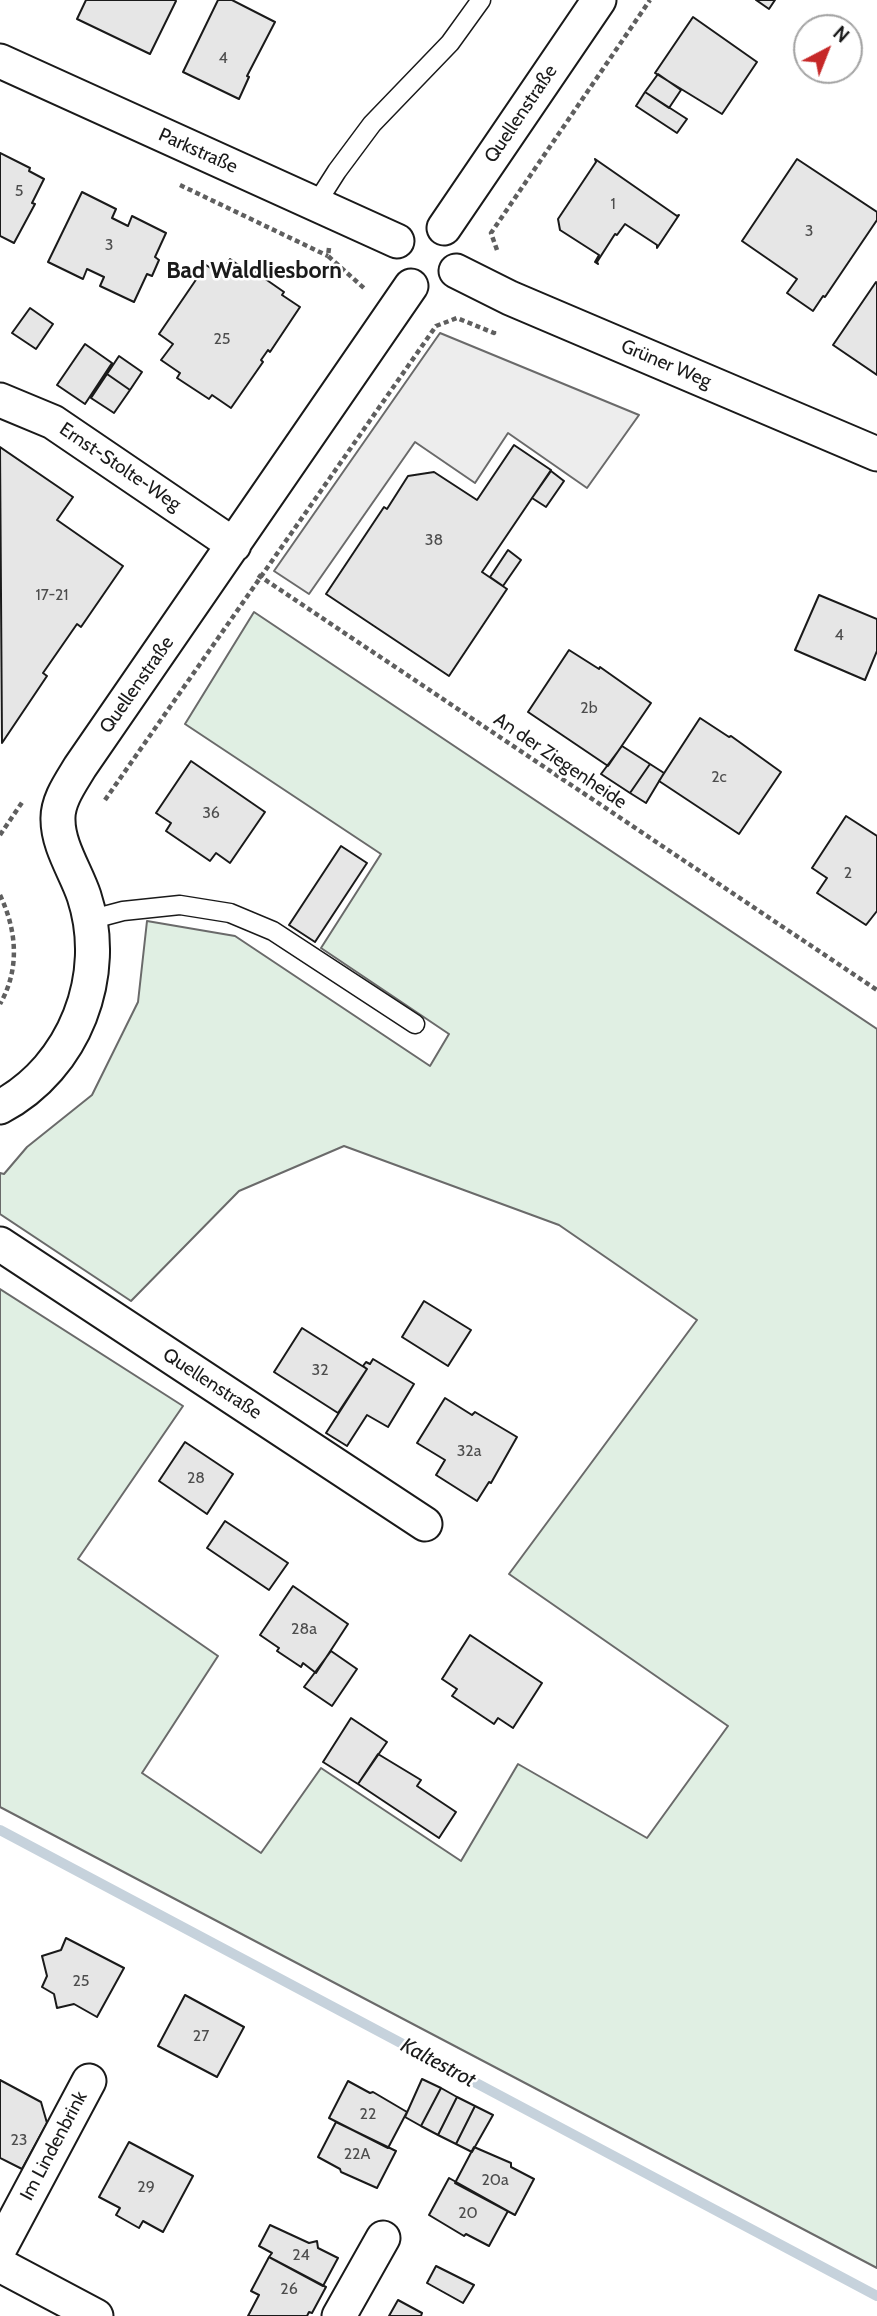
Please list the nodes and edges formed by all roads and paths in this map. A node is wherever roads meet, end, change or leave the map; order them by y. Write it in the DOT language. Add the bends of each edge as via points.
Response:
graph roads {
  1 [pos="481,0"];
  2 [pos="599,0"];
  3 [pos="650,0"];
  4 [pos="0,61"];
  5 [pos="316,204"];
  6 [pos="444,228"];
  7 [pos="397,241"];
  8 [pos="498,253"];
  9 [pos="456,271"];
  10 [pos="411,286"];
  11 [pos="510,298"];
  12 [pos="0,400"];
  13 [pos="877,454"];
  14 [pos="230,550"];
  15 [pos="261,577"];
  16 [pos="98,810"];
  17 [pos="0,895"];
  18 [pos="89,920"];
  19 [pos="877,990"];
  20 [pos="0,1004"];
  21 [pos="415,1024"];
  22 [pos="0,1107"];
  23 [pos="0,1244"];
  24 [pos="425,1524"];
  25 [pos="89,2081"];
  26 [pos="383,2238"];
  27 [pos="0,2248"];
  28 [pos="0,2265"];
  29 [pos="96,2316"];
  30 [pos="339,2316"];
  1 -- 5 [label="lane" via="450,43 372,124"];
  2 -- 6 [label="street, Quellenstraße"];
  3 -- 8 [label="path" via="491,233"];
  4 -- 5 [label="street, Parkstraße"];
  5 -- 7 [label="street, Parkstraße"];
  6 -- 7 [label="street" via="423,223"];
  6 -- 9 [label="street" via="458,248"];
  7 -- 10 [label="street" via="395,266"];
  9 -- 10 [label="street" via="441,286"];
  9 -- 11 [label="street, Grüner Weg"];
  10 -- 14 [label="street, Quellenstraße"];
  11 -- 13 [label="street, Grüner Weg"];
  11 -- 15 [label="path" via="494,333 457,318 436,326"];
  12 -- 14 [label="street, Ernst-Stolte-Weg" via="53,422"];
  14 -- 15 [label="path, An der Ziegenheide"];
  14 -- 18 [label="street, Quellenstraße" via="63,796 57,819"];
  15 -- 16 [label="path"];
  15 -- 19 [label="path, An der Ziegenheide"];
  17 -- 20 [label="path" via="15,938 15,962"];
  18 -- 21 [label="lane" via="180,905 230,913 273,931"];
  18 -- 22 [label="street, Quellenstraße" via="94,960 88,995 75,1029 54,1062"];
  23 -- 24 [label="street, Quellenstraße"];
  25 -- 27 [label="street, Im Lindenbrink"];
  26 -- 30 [label="street"];
  28 -- 29 [label="street"];
}
